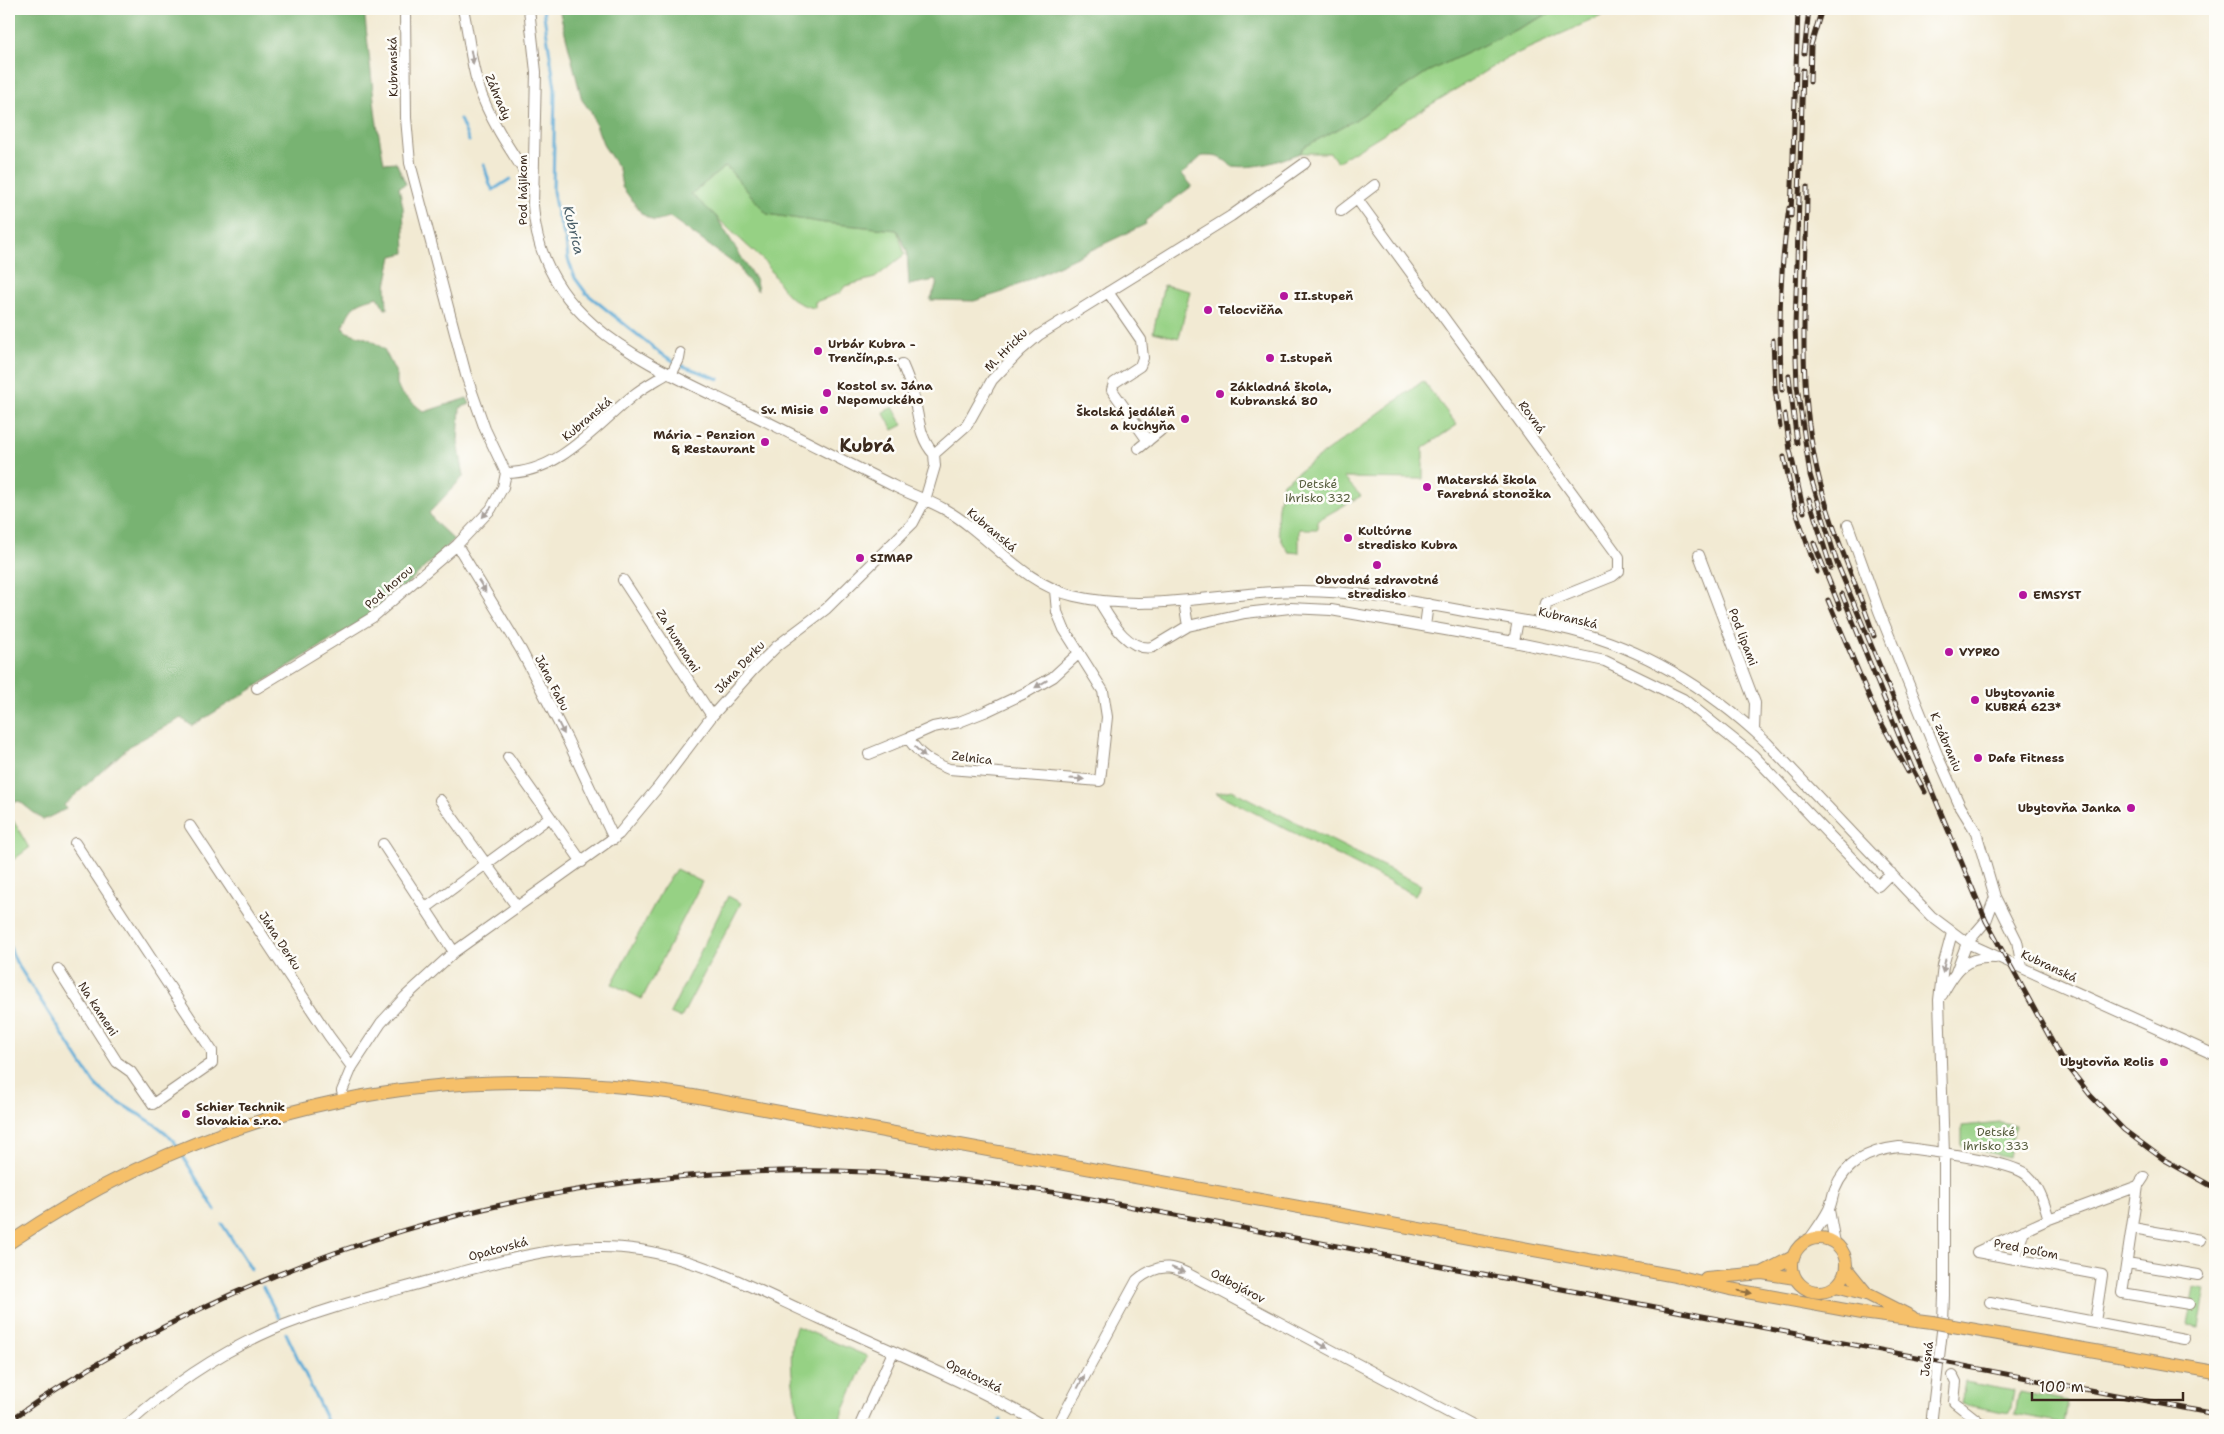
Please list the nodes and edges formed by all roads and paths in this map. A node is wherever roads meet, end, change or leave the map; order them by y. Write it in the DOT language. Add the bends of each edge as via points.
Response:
graph roads {
  1 [pos="405,9"];
  2 [pos="463,9"];
  3 [pos="529,9"];
  4 [pos="1305,164"];
  5 [pos="1375,185"];
  6 [pos="534,186"];
  7 [pos="1357,199"];
  8 [pos="1341,211"];
  9 [pos="1108,292"];
  10 [pos="679,356"];
  11 [pos="902,364"];
  12 [pos="671,372"];
  13 [pos="1161,430"];
  14 [pos="934,454"];
  15 [pos="506,473"];
  16 [pos="926,500"];
  17 [pos="1848,525"];
  18 [pos="457,545"];
  19 [pos="1699,555"];
  20 [pos="623,580"];
  21 [pos="1055,590"];
  22 [pos="1333,592"];
  23 [pos="1243,596"];
  24 [pos="1099,601"];
  25 [pos="1184,602"];
  26 [pos="1428,604"];
  27 [pos="1330,610"];
  28 [pos="1245,614"];
  29 [pos="1518,620"];
  30 [pos="1542,624"];
  31 [pos="1188,626"];
  32 [pos="1425,626"];
  33 [pos="1514,642"];
  34 [pos="1612,643"];
  35 [pos="1078,654"];
  36 [pos="1605,661"];
  37 [pos="1693,683"];
  38 [pos="257,688"];
  39 [pos="1683,700"];
  40 [pos="712,716"];
  41 [pos="1754,730"];
  42 [pos="908,738"];
  43 [pos="1766,742"];
  44 [pos="869,754"];
  45 [pos="1753,755"];
  46 [pos="508,757"];
  47 [pos="440,800"];
  48 [pos="1832,811"];
  49 [pos="550,817"];
  50 [pos="1818,823"];
  51 [pos="190,826"];
  52 [pos="614,839"];
  53 [pos="75,843"];
  54 [pos="383,844"];
  55 [pos="582,862"];
  56 [pos="487,863"];
  57 [pos="1891,873"];
  58 [pos="1995,897"];
  59 [pos="517,907"];
  60 [pos="426,908"];
  61 [pos="1952,933"];
  62 [pos="1967,943"];
  63 [pos="454,952"];
  64 [pos="2000,958"];
  65 [pos="2022,967"];
  66 [pos="58,969"];
  67 [pos="1956,972"];
  68 [pos="1939,1000"];
  69 [pos="2215,1055"];
  70 [pos="352,1066"];
  71 [pos="344,1099"];
  72 [pos="1944,1154"];
  73 [pos="2144,1177"];
  74 [pos="2138,1186"];
  75 [pos="1829,1210"];
  76 [pos="2049,1220"];
  77 [pos="2133,1228"];
  78 [pos="2024,1230"];
  79 [pos="1809,1240"];
  80 [pos="2200,1240"];
  81 [pos="9,1243"];
  82 [pos="1835,1243"];
  83 [pos="1793,1257"];
  84 [pos="2015,1260"];
  85 [pos="2127,1263"];
  86 [pos="1846,1268"];
  87 [pos="1762,1273"];
  88 [pos="2198,1275"];
  89 [pos="1681,1277"];
  90 [pos="1795,1278"];
  91 [pos="1836,1286"];
  92 [pos="1868,1294"];
  93 [pos="1990,1302"];
  94 [pos="2189,1304"];
  95 [pos="1916,1320"];
  96 [pos="2095,1322"];
  97 [pos="2184,1339"];
  98 [pos="893,1352"];
  99 [pos="2215,1372"];
  100 [pos="1953,1376"];
  101 [pos="127,1425"];
  102 [pos="860,1425"];
  103 [pos="1039,1425"];
  104 [pos="1058,1425"];
  105 [pos="1472,1425"];
  106 [pos="1931,1425"];
  107 [pos="1983,1425"];
  1 -- 15 [label="street, Kubranská" via="406,118 410,163 466,375 485,429"];
  2 -- 6 [label="street, Záhrady, one-way" via="477,83 486,107"];
  3 -- 6 [label="street, Pod hájikom" via="536,72"];
  4 -- 9 [label="street, M. Hricku" via="1231,216"];
  5 -- 7 [label="street"];
  6 -- 12 [label="street, Pod hájikom" via="534,226 538,242 557,283 569,300 603,334 631,354"];
  7 -- 8 [label="street"];
  7 -- 30 [label="street, Rovná" via="1619,557 1620,571 1613,576 1546,603"];
  9 -- 13 [label="street" via="1141,340 1142,358 1140,366 1114,383 1112,390 1144,444"];
  9 -- 14 [label="street, M. Hricku" via="1056,323 1020,350 992,380 967,425"];
  10 -- 12 [label="street"];
  11 -- 14 [label="street" via="913,394 919,426"];
  12 -- 15 [label="street, Kubranská" via="637,393 549,464 524,473"];
  12 -- 16 [label="street, Kubranská"];
  14 -- 16 [label="street" via="935,466"];
  15 -- 18 [label="street, Pod horou, one-way" via="503,487 491,509"];
  16 -- 21 [label="street, Kubranská" via="956,517 1028,575"];
  16 -- 40 [label="street, Jána Derku" via="913,523 826,608 777,646"];
  17 -- 58 [label="street, K zábraniu" via="1878,611 1939,759 1960,806 1976,832"];
  18 -- 38 [label="street, Pod horou" via="373,617"];
  18 -- 52 [label="street, Jána Fabu, one-way" via="521,650"];
  19 -- 41 [label="street, Pod lipami" via="1755,703"];
  20 -- 40 [label="street, Za humnami"];
  21 -- 24 [label="street, Kubranská"];
  21 -- 35 [label="street, Zelnica" via="1057,612"];
  22 -- 23 [label="street, Kubranská"];
  22 -- 26 [label="street, Kubranská"];
  22 -- 27 [label="street"];
  23 -- 25 [label="street, Kubranská"];
  23 -- 28 [label="street"];
  24 -- 25 [label="street, Kubranská"];
  24 -- 31 [label="street" via="1120,632 1141,647 1153,648"];
  25 -- 31 [label="street"];
  26 -- 29 [label="street, Kubranská"];
  26 -- 32 [label="street"];
  27 -- 28 [label="street" via="1290,608"];
  27 -- 32 [label="street"];
  28 -- 31 [label="street"];
  29 -- 30 [label="street, Kubranská"];
  29 -- 33 [label="street"];
  30 -- 34 [label="street, Kubranská"];
  32 -- 33 [label="street"];
  33 -- 36 [label="street"];
  34 -- 36 [label="street"];
  34 -- 37 [label="street, Kubranská" via="1642,655"];
  35 -- 42 [label="street, one-way" via="1053,677 987,712 959,722 933,726"];
  42 -- 35 [label="street, Zelnica, one-way" via="918,752 949,769 1100,781 1107,717 1103,691"];
  36 -- 39 [label="street"];
  37 -- 39 [label="street"];
  37 -- 41 [label="street, Kubranská"];
  39 -- 45 [label="street"];
  40 -- 52 [label="street, Jána Derku" via="638,813"];
  41 -- 43 [label="street, Kubranská"];
  42 -- 44 [label="street"];
  43 -- 45 [label="street"];
  43 -- 48 [label="street, Kubranská"];
  45 -- 50 [label="street"];
  46 -- 49 [label="street"];
  47 -- 56 [label="street"];
  48 -- 50 [label="street"];
  48 -- 57 [label="street, Kubranská"];
  49 -- 55 [label="street"];
  49 -- 56 [label="street"];
  50 -- 57 [label="street" via="1878,886"];
  51 -- 70 [label="street, Jána Derku" via="328,1036"];
  52 -- 55 [label="street, Jána Derku"];
  53 -- 66 [label="street, Na kameni" via="176,1004 212,1051 214,1058 209,1067 153,1104 131,1072 117,1062"];
  54 -- 60 [label="street"];
  55 -- 59 [label="street, Jána Derku"];
  56 -- 59 [label="street"];
  56 -- 60 [label="street"];
  57 -- 61 [label="street, Kubranská" via="1931,916"];
  58 -- 62 [label="street" via="1986,920"];
  58 -- 65 [label="street, K zábraniu" via="2017,941"];
  59 -- 63 [label="street, Jána Derku"];
  60 -- 63 [label="street"];
  61 -- 62 [label="street, Kubranská"];
  61 -- 68 [label="street, one-way" via="1943,966"];
  62 -- 64 [label="street, Kubranská"];
  62 -- 67 [label="street"];
  63 -- 70 [label="street, Jána Derku" via="381,1023"];
  64 -- 65 [label="street, Kubranská"];
  64 -- 67 [label="street" via="1976,958"];
  65 -- 69 [label="street, Kubranská"];
  67 -- 68 [label="street"];
  68 -- 72 [label="street"];
  70 -- 71 [label="street, Jána Derku" via="342,1091"];
  71 -- 81 [label="main road" via="256,1122 178,1150 85,1196"];
  71 -- 89 [label="main road" via="412,1088 484,1082 567,1082 635,1087"];
  72 -- 75 [label="street" via="1899,1147 1866,1155 1842,1175 1834,1189"];
  72 -- 76 [label="street" via="2005,1165 2025,1173 2040,1192"];
  72 -- 106 [label="street, Jasná" via="1943,1323"];
  73 -- 74 [label="street"];
  74 -- 76 [label="street, Pred poľom"];
  74 -- 77 [label="street"];
  75 -- 79 [label="street"];
  75 -- 82 [label="street"];
  76 -- 78 [label="street, Pred poľom"];
  77 -- 80 [label="street"];
  77 -- 85 [label="street"];
  78 -- 84 [label="street"];
  78 -- 84 [label="street, Pred poľom" via="1977,1252"];
  79 -- 82 [label="main road" via="1822,1238"];
  79 -- 83 [label="main road"];
  82 -- 86 [label="main road" via="1845,1259"];
  83 -- 87 [label="main road"];
  83 -- 90 [label="main road"];
  84 -- 96 [label="street, Pred poľom" via="2102,1275"];
  85 -- 88 [label="street"];
  85 -- 94 [label="street" via="2122,1293"];
  86 -- 91 [label="main road"];
  86 -- 92 [label="main road"];
  87 -- 89 [label="main road" via="1723,1278"];
  87 -- 90 [label="main road"];
  89 -- 95 [label="main road, one-way" via="1843,1310"];
  90 -- 91 [label="main road" via="1806,1289 1814,1291"];
  91 -- 92 [label="main road"];
  92 -- 95 [label="main road"];
  93 -- 96 [label="street"];
  95 -- 99 [label="main road, bridge"];
  96 -- 97 [label="street"];
  98 -- 101 [label="street, Opatovská" via="686,1260 626,1248 566,1248 517,1256 319,1312 273,1330 216,1359 171,1388"];
  98 -- 102 [label="street"];
  98 -- 103 [label="street, Opatovská" via="995,1399"];
  100 -- 107 [label="street" via="1956,1382 1954,1402"];
  104 -- 105 [label="street, Odbojárov, one-way" via="1137,1280 1160,1266 1168,1266 1211,1286"];
}
